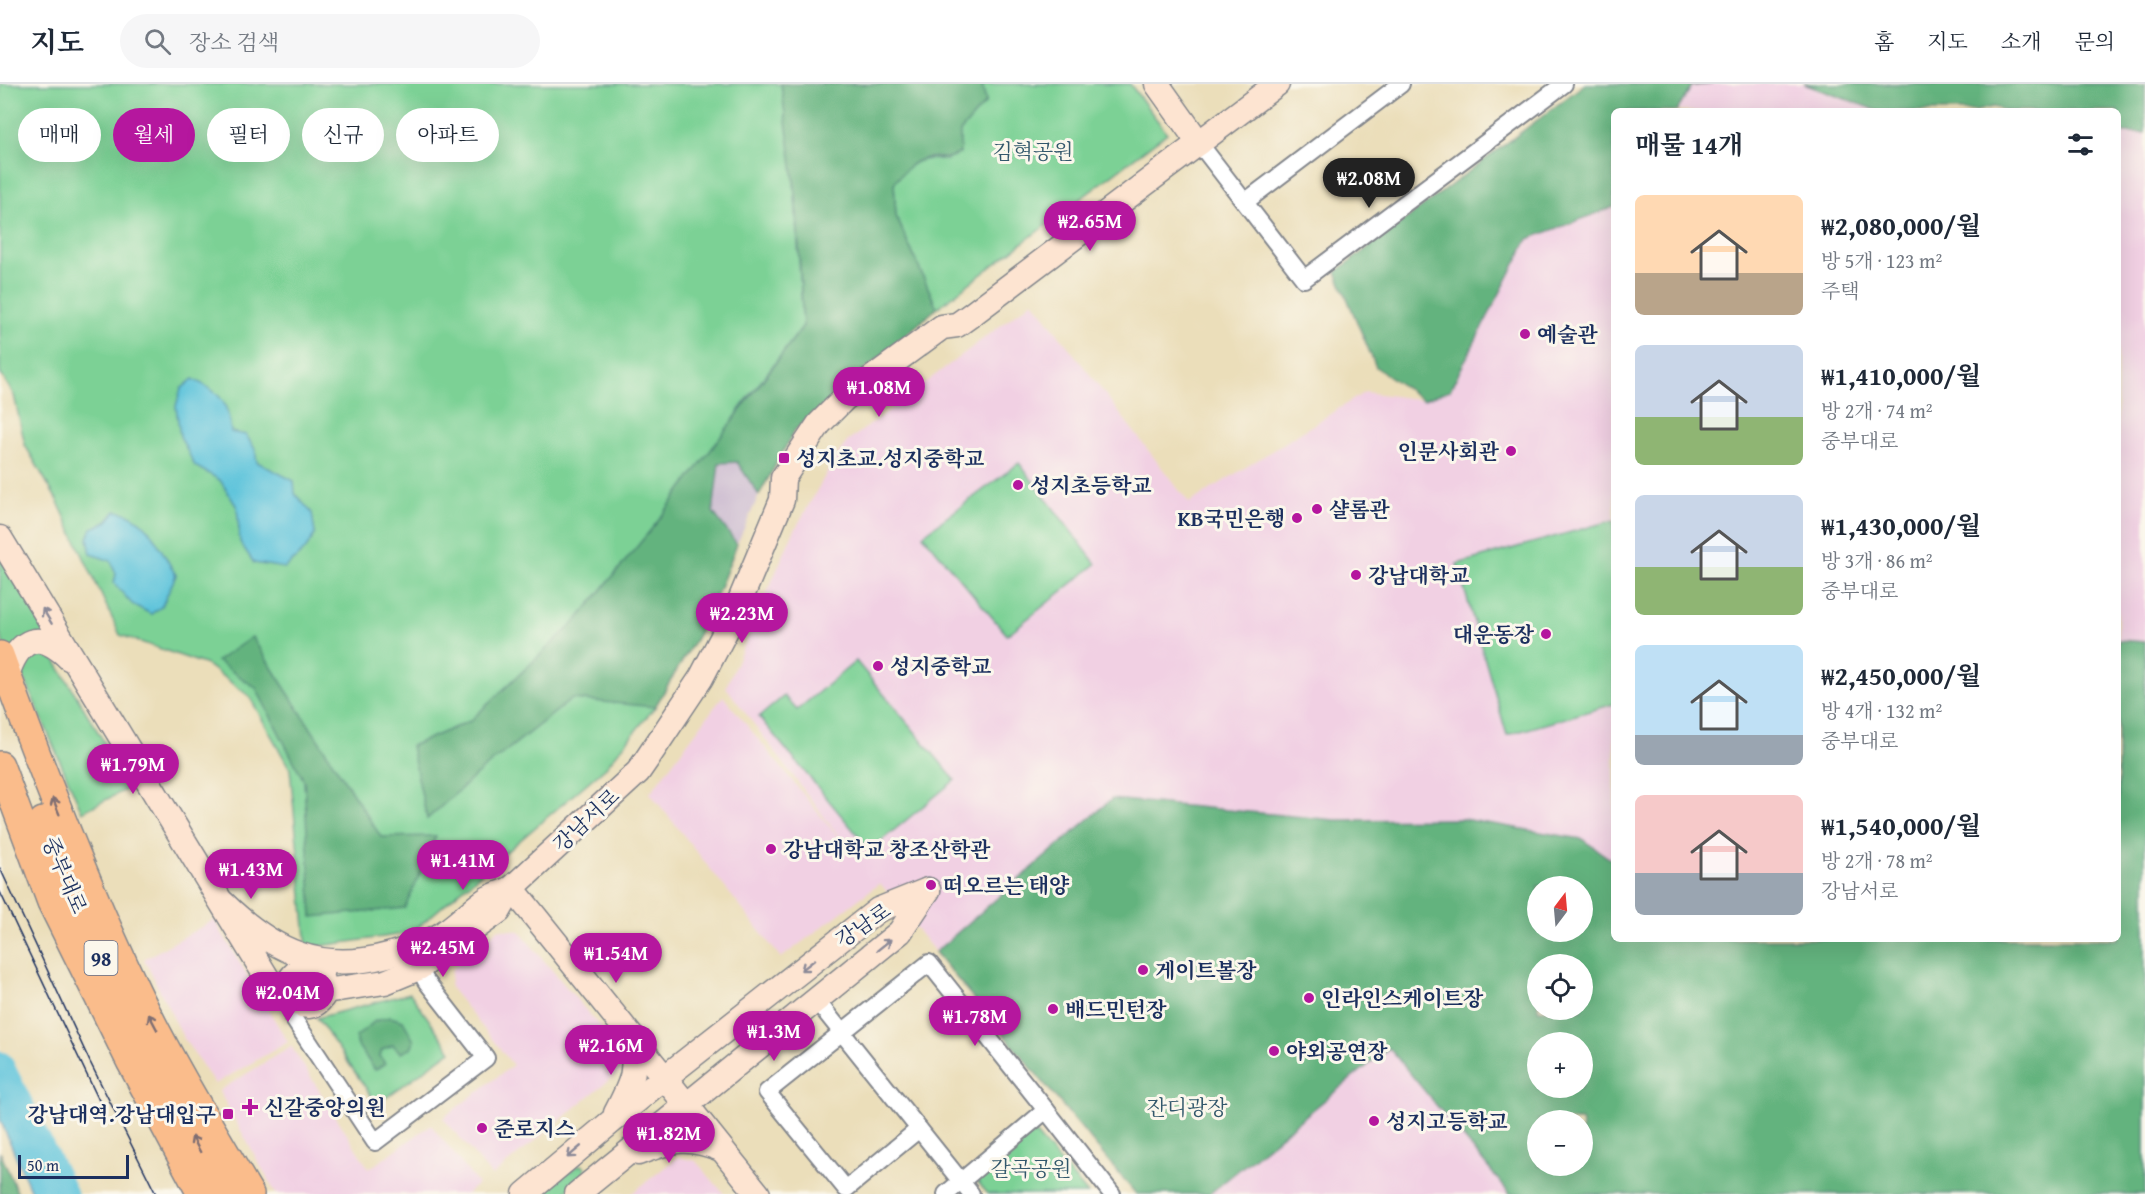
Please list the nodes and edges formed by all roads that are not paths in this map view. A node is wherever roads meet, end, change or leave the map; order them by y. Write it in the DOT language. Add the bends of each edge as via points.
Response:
graph roads {
  1 [pos="1157,84"];
  2 [pos="1277,84"];
  3 [pos="1401,84"];
  4 [pos="1564,84"];
  5 [pos="1199,143"];
  6 [pos="1245,202"];
  7 [pos="0,538"];
  8 [pos="4,665"];
  9 [pos="77,666"];
  10 [pos="0,711"];
  11 [pos="0,765"];
  12 [pos="0,813"];
  13 [pos="512,888"];
  14 [pos="223,903"];
  15 [pos="248,927"];
  16 [pos="439,936"];
  17 [pos="419,968"];
  18 [pos="316,978"];
  19 [pos="816,1000"];
  20 [pos="299,1002"];
  21 [pos="629,1033"];
  22 [pos="842,1033"];
  23 [pos="167,1048"];
  24 [pos="665,1077"];
  25 [pos="687,1106"];
  26 [pos="1046,1110"];
  27 [pos="612,1120"];
  28 [pos="919,1130"];
  29 [pos="721,1149"];
  30 [pos="619,1160"];
  31 [pos="967,1188"];
  32 [pos="180,1194"];
  33 [pos="201,1194"];
  34 [pos="226,1194"];
  35 [pos="250,1194"];
  36 [pos="260,1194"];
  37 [pos="525,1194"];
  38 [pos="578,1194"];
  39 [pos="758,1194"];
  40 [pos="946,1194"];
  41 [pos="1112,1194"];
  1 -- 5 [label="street"];
  2 -- 5 [label="street, 강남서로"];
  3 -- 6 [label="street"];
  4 -- 6 [label="street" via="1304,279"];
  5 -- 6 [label="street"];
  5 -- 13 [label="street, 강남서로" via="957,325 950,338 843,420 782,500 734,615 701,678 638,772"];
  9 -- 7 [label="street, one-way"];
  8 -- 9 [label="street" via="21,645 46,641"];
  23 -- 8 [label="main road, one-way" via="81,867"];
  9 -- 14 [label="street"];
  34 -- 10 [label="main road, 중부대로 / 98, one-way" via="120,1002 59,862"];
  11 -- 33 [label="main road, 중부대로 / 98" via="51,902"];
  12 -- 32 [label="main road" via="46,928"];
  13 -- 16 [label="street" via="487,899"];
  13 -- 17 [label="street" via="499,911"];
  13 -- 21 [label="street"];
  14 -- 15 [label="street"];
  14 -- 20 [label="street" via="269,981"];
  15 -- 16 [label="street" via="298,955 342,963 395,953"];
  15 -- 18 [label="street" via="264,951"];
  16 -- 18 [label="street" via="410,957 372,970"];
  17 -- 18 [label="street" via="385,982"];
  17 -- 20 [label="street" via="486,1058 375,1142 293,1018"];
  18 -- 20 [label="street" via="319,1002"];
  18 -- 20 [label="street" via="294,974 290,979 288,985"];
  19 -- 22 [label="street"];
  19 -- 24 [label="street, 강남로, one-way" via="900,932 928,890 878,910"];
  19 -- 25 [label="street, 강남로"];
  21 -- 24 [label="street"];
  21 -- 27 [label="street" via="635,1069"];
  22 -- 26 [label="street" via="929,963"];
  22 -- 28 [label="street"];
  22 -- 28 [label="street" via="767,1092 846,1189"];
  23 -- 35 [label="main road"];
  23 -- 36 [label="main road" via="201,1089"];
  24 -- 25 [label="street"];
  24 -- 27 [label="street, 강남로"];
  25 -- 29 [label="street"];
  25 -- 30 [label="street, 강남로"];
  26 -- 31 [label="street"];
  26 -- 41 [label="street"];
  27 -- 37 [label="street, 강남로, one-way"];
  28 -- 31 [label="street"];
  29 -- 30 [label="street" via="698,1140 675,1140"];
  29 -- 39 [label="street"];
  30 -- 38 [label="street, 강남로"];
  31 -- 40 [label="street"];
}
